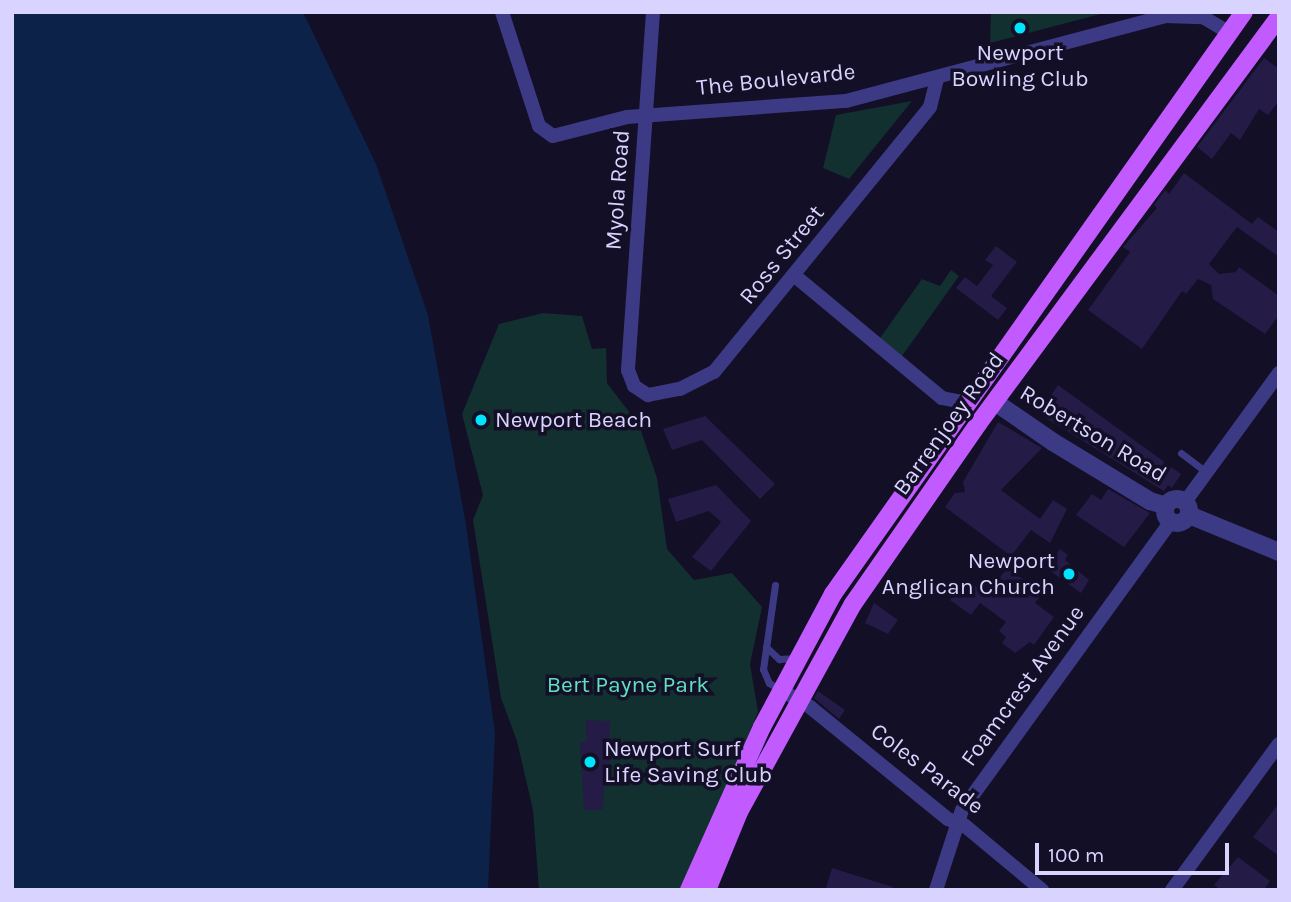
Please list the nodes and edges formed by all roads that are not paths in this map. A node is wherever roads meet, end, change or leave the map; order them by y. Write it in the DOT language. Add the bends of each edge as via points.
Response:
graph roads {
  1 [pos="502,12"];
  2 [pos="653,12"];
  3 [pos="1244,12"];
  4 [pos="1274,24"];
  5 [pos="1230,33"];
  6 [pos="1236,77"];
  7 [pos="937,78"];
  8 [pos="646,116"];
  9 [pos="795,276"];
  10 [pos="628,370"];
  11 [pos="1279,373"];
  12 [pos="995,402"];
  13 [pos="967,403"];
  14 [pos="1181,453"];
  15 [pos="1209,474"];
  16 [pos="1187,508"];
  17 [pos="1169,514"];
  18 [pos="1279,552"];
  19 [pos="775,585"];
  20 [pos="766,648"];
  21 [pos="798,657"];
  22 [pos="781,690"];
  23 [pos="801,700"];
  24 [pos="1279,744"];
  25 [pos="956,823"];
  26 [pos="689,890"];
  27 [pos="707,890"];
  28 [pos="936,890"];
  29 [pos="1042,890"];
  30 [pos="1172,890"];
  1 -- 8 [label="street, The Boulevarde" via="542,131 557,136"];
  2 -- 8 [label="street, Myola Road"];
  3 -- 5 [label="main road, Barrenjoey Road"];
  4 -- 5 [label="main road"];
  4 -- 6 [label="main road, Barrenjoey Road"];
  5 -- 6 [label="main road"];
  5 -- 7 [label="street, The Boulevarde" via="1203,17 1165,16"];
  5 -- 13 [label="main road, Barrenjoey Road"];
  6 -- 12 [label="main road, Barrenjoey Road"];
  7 -- 8 [label="street, The Boulevarde" via="846,101"];
  7 -- 9 [label="street, Ross Street" via="930,107"];
  8 -- 10 [label="street, Myola Road"];
  9 -- 10 [label="street, Ross Street" via="714,372 680,389 648,395 634,386"];
  9 -- 13 [label="street" via="942,398"];
  11 -- 15 [label="street"];
  12 -- 17 [label="street, Robertson Road"];
  12 -- 23 [label="main road, Barrenjoey Road" via="853,604"];
  13 -- 21 [label="main road, Barrenjoey Road" via="833,594"];
  14 -- 15 [label="lane"];
  15 -- 16 [label="street"];
  16 -- 17 [label="street" via="1184,521"];
  16 -- 18 [label="street"];
  17 -- 25 [label="street, Foamcrest Avenue"];
  19 -- 20 [label="lane"];
  20 -- 21 [label="lane" via="779,659"];
  20 -- 22 [label="lane" via="765,677"];
  21 -- 22 [label="main road, Barrenjoey Road"];
  22 -- 23 [label="street, Coles Parade"];
  22 -- 26 [label="main road, Barrenjoey Road"];
  23 -- 25 [label="street, Coles Parade"];
  23 -- 27 [label="main road, Barrenjoey Road" via="734,822"];
  24 -- 30 [label="street"];
  25 -- 28 [label="street, Foamcrest Avenue"];
  25 -- 29 [label="street, Coles Parade"];
}
